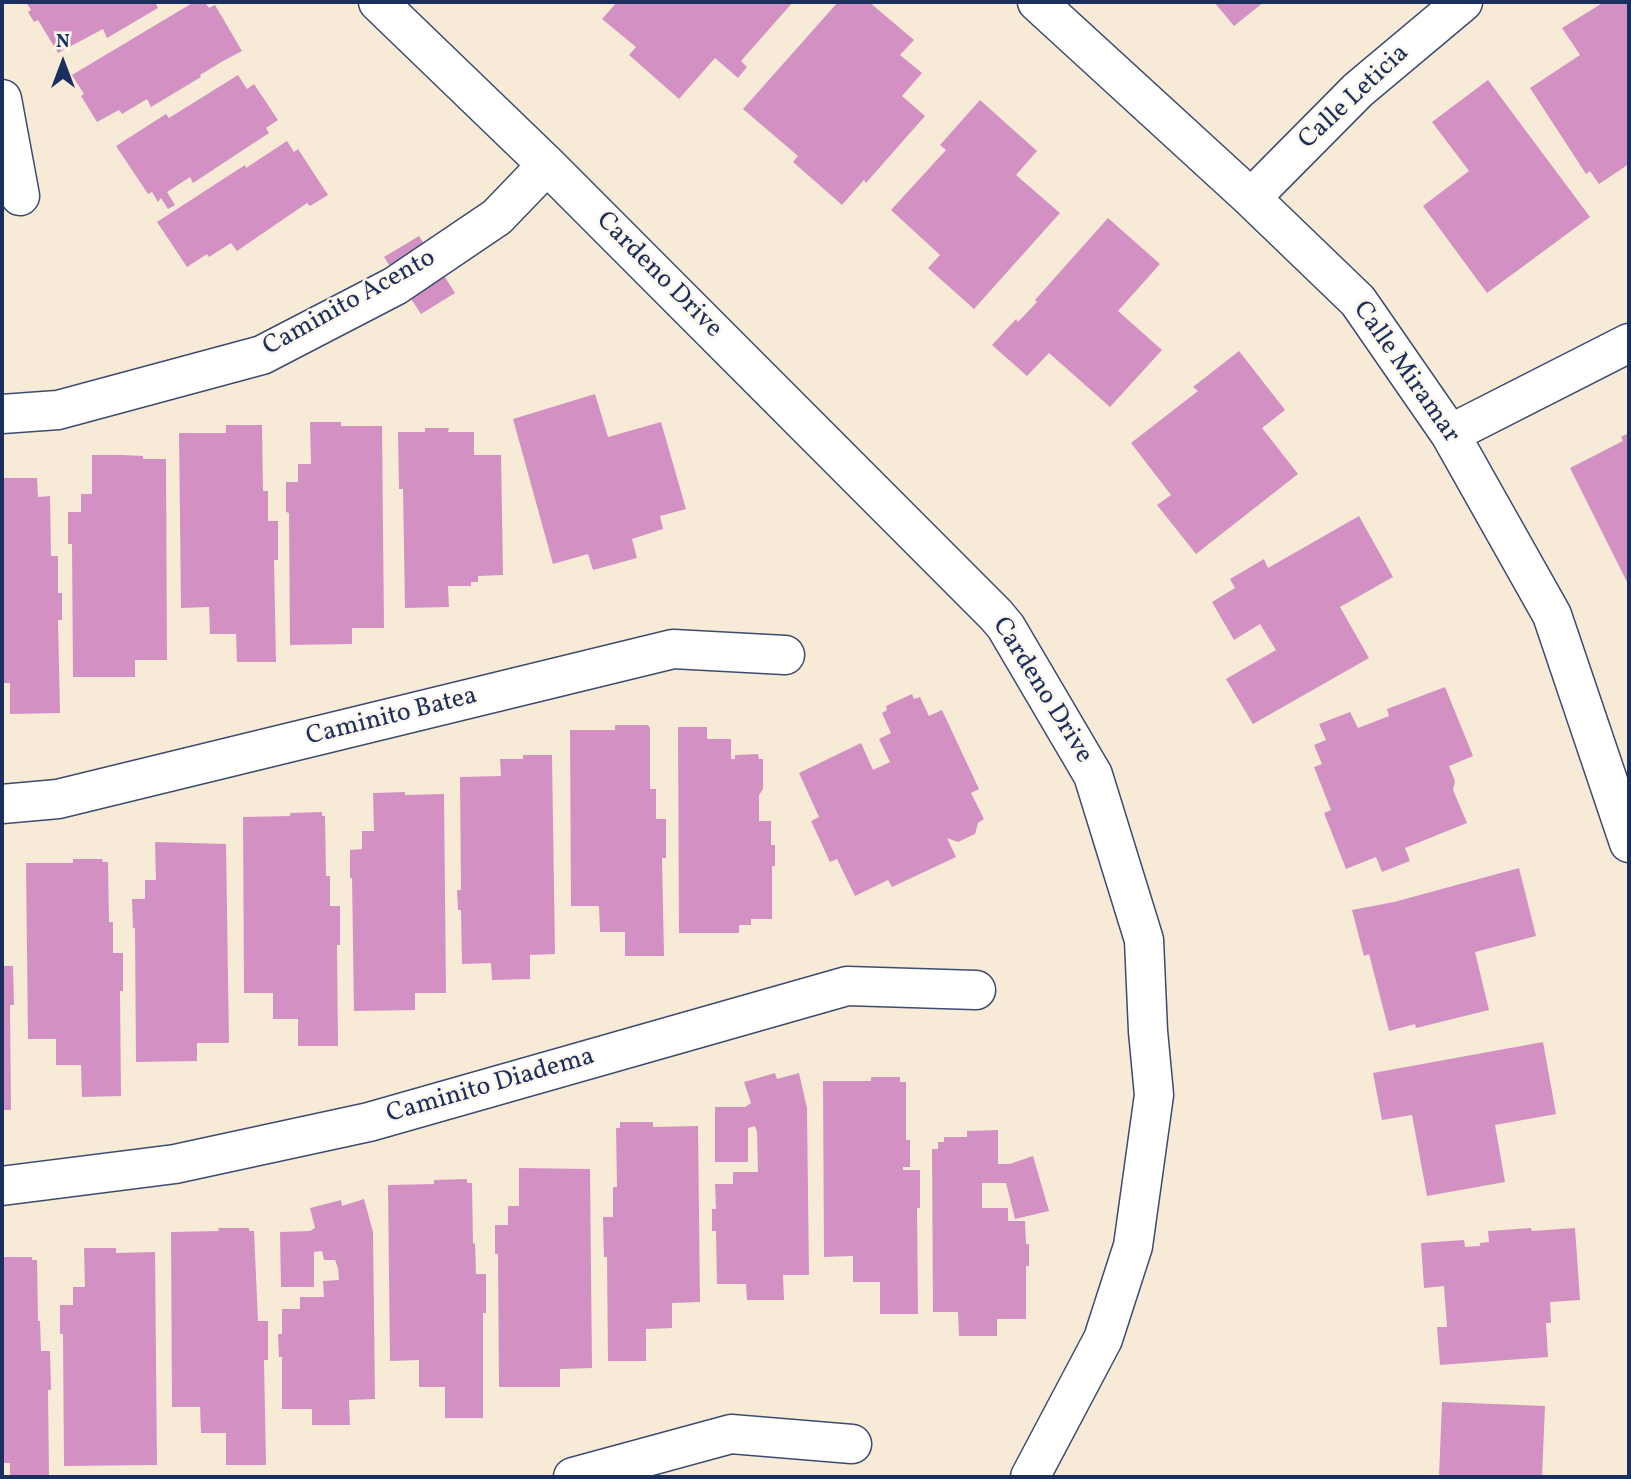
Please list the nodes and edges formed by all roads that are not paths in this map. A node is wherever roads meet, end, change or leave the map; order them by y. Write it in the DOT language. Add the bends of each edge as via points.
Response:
graph roads {
  1 [pos="377,2"];
  2 [pos="1037,2"];
  3 [pos="1463,2"];
  4 [pos="2,99"];
  5 [pos="547,165"];
  6 [pos="20,196"];
  7 [pos="1251,198"];
  8 [pos="1629,343"];
  9 [pos="2,414"];
  10 [pos="1450,434"];
  11 [pos="785,655"];
  12 [pos="1618,774"];
  13 [pos="2,804"];
  14 [pos="1629,843"];
  15 [pos="976,990"];
  16 [pos="2,1186"];
  17 [pos="852,1444"];
  18 [pos="573,1477"];
  19 [pos="1030,1477"];
  1 -- 5 [label="street, Cardeno Drive"];
  2 -- 7 [label="street, Calle Miramar"];
  3 -- 7 [label="street, Calle Leticia" via="1358,90"];
  4 -- 6 [label="street"];
  5 -- 9 [label="street, Caminito Acento" via="497,216 394,286 262,355 58,410"];
  5 -- 19 [label="street, Cardeno Drive" via="996,615 1093,775 1144,940 1154,1095 1133,1246 1103,1339"];
  7 -- 10 [label="street, Calle Miramar" via="1358,301"];
  8 -- 10 [label="street"];
  10 -- 12 [label="street, Calle Miramar" via="1552,615"];
  11 -- 13 [label="street, Caminito Batea" via="673,649 58,799"];
  12 -- 14 [label="street, Calle Miramar"];
  15 -- 16 [label="street, Caminito Diadema" via="847,986 369,1122 175,1164"];
  17 -- 18 [label="street" via="731,1434"];
}
